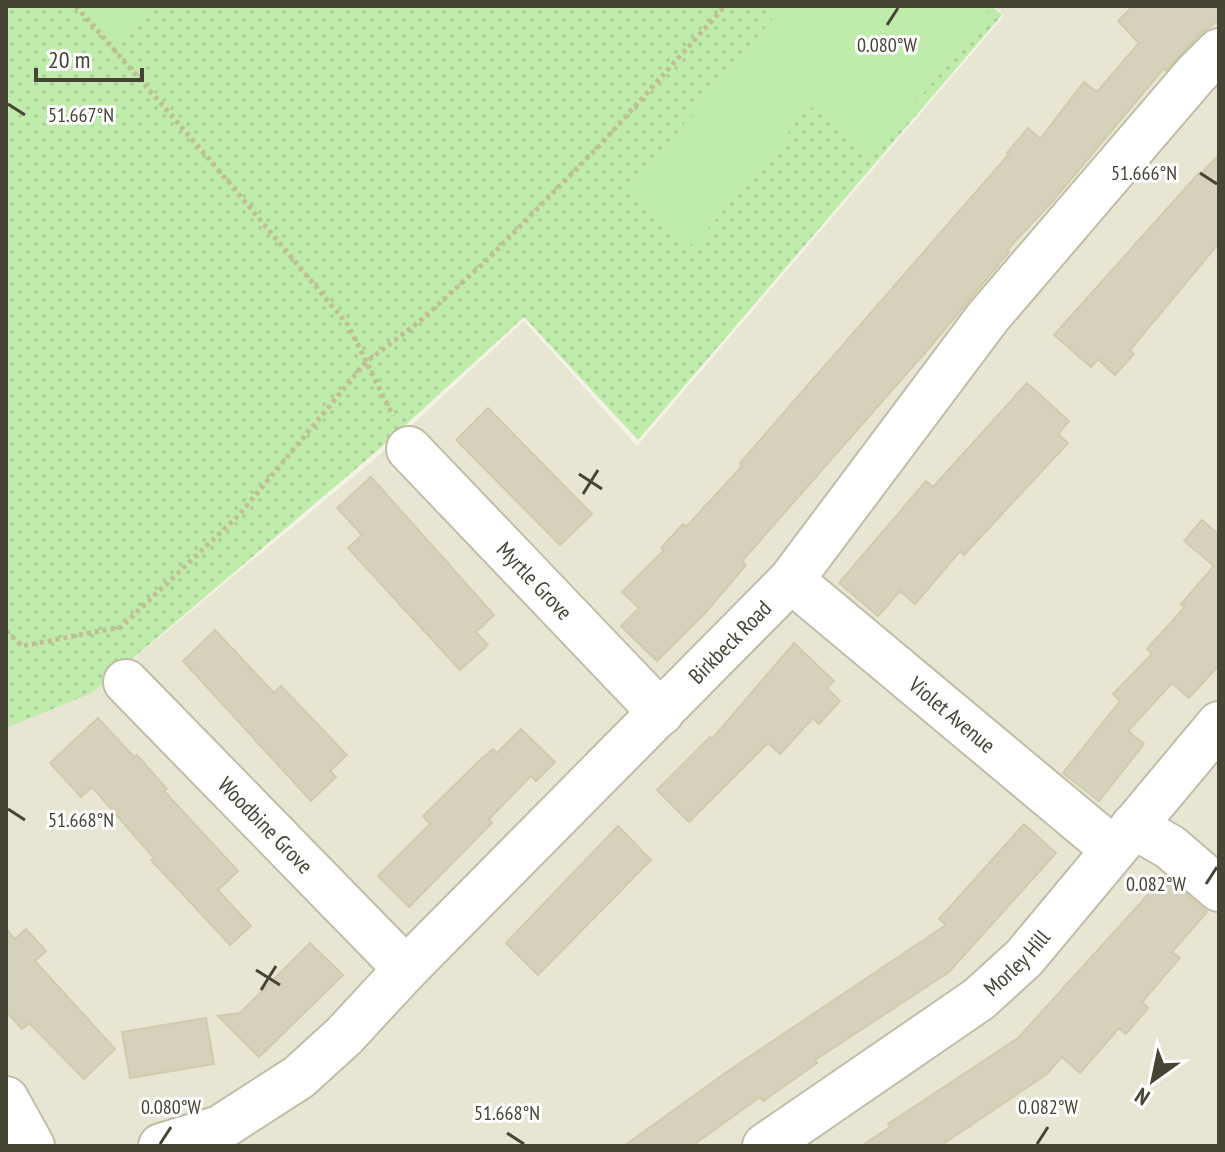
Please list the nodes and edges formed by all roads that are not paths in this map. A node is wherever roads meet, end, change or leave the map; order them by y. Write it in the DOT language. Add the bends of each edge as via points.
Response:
graph roads {
  1 [pos="1219,51"];
  2 [pos="409,449"];
  3 [pos="791,580"];
  4 [pos="126,682"];
  5 [pos="661,713"];
  6 [pos="1219,724"];
  7 [pos="1123,838"];
  8 [pos="1219,889"];
  9 [pos="406,969"];
  10 [pos="6,1099"];
  11 [pos="32,1146"];
  12 [pos="161,1146"];
  13 [pos="765,1146"];
  1 -- 3 [label="street, Birkbeck Road" via="988,317"];
  2 -- 5 [label="street, Myrtle Grove"];
  3 -- 5 [label="street, Birkbeck Road"];
  3 -- 7 [label="street, Violet Avenue"];
  4 -- 9 [label="street, Woodbine Grove"];
  5 -- 9 [label="street, Birkbeck Road"];
  6 -- 7 [label="street, Morley Hill"];
  7 -- 8 [label="street, Violet Avenue" via="1170,847"];
  7 -- 13 [label="street, Morley Hill" via="1024,958 979,999"];
  9 -- 12 [label="street, Birkbeck Road" via="299,1077 220,1128"];
  10 -- 11 [label="street"];
}
